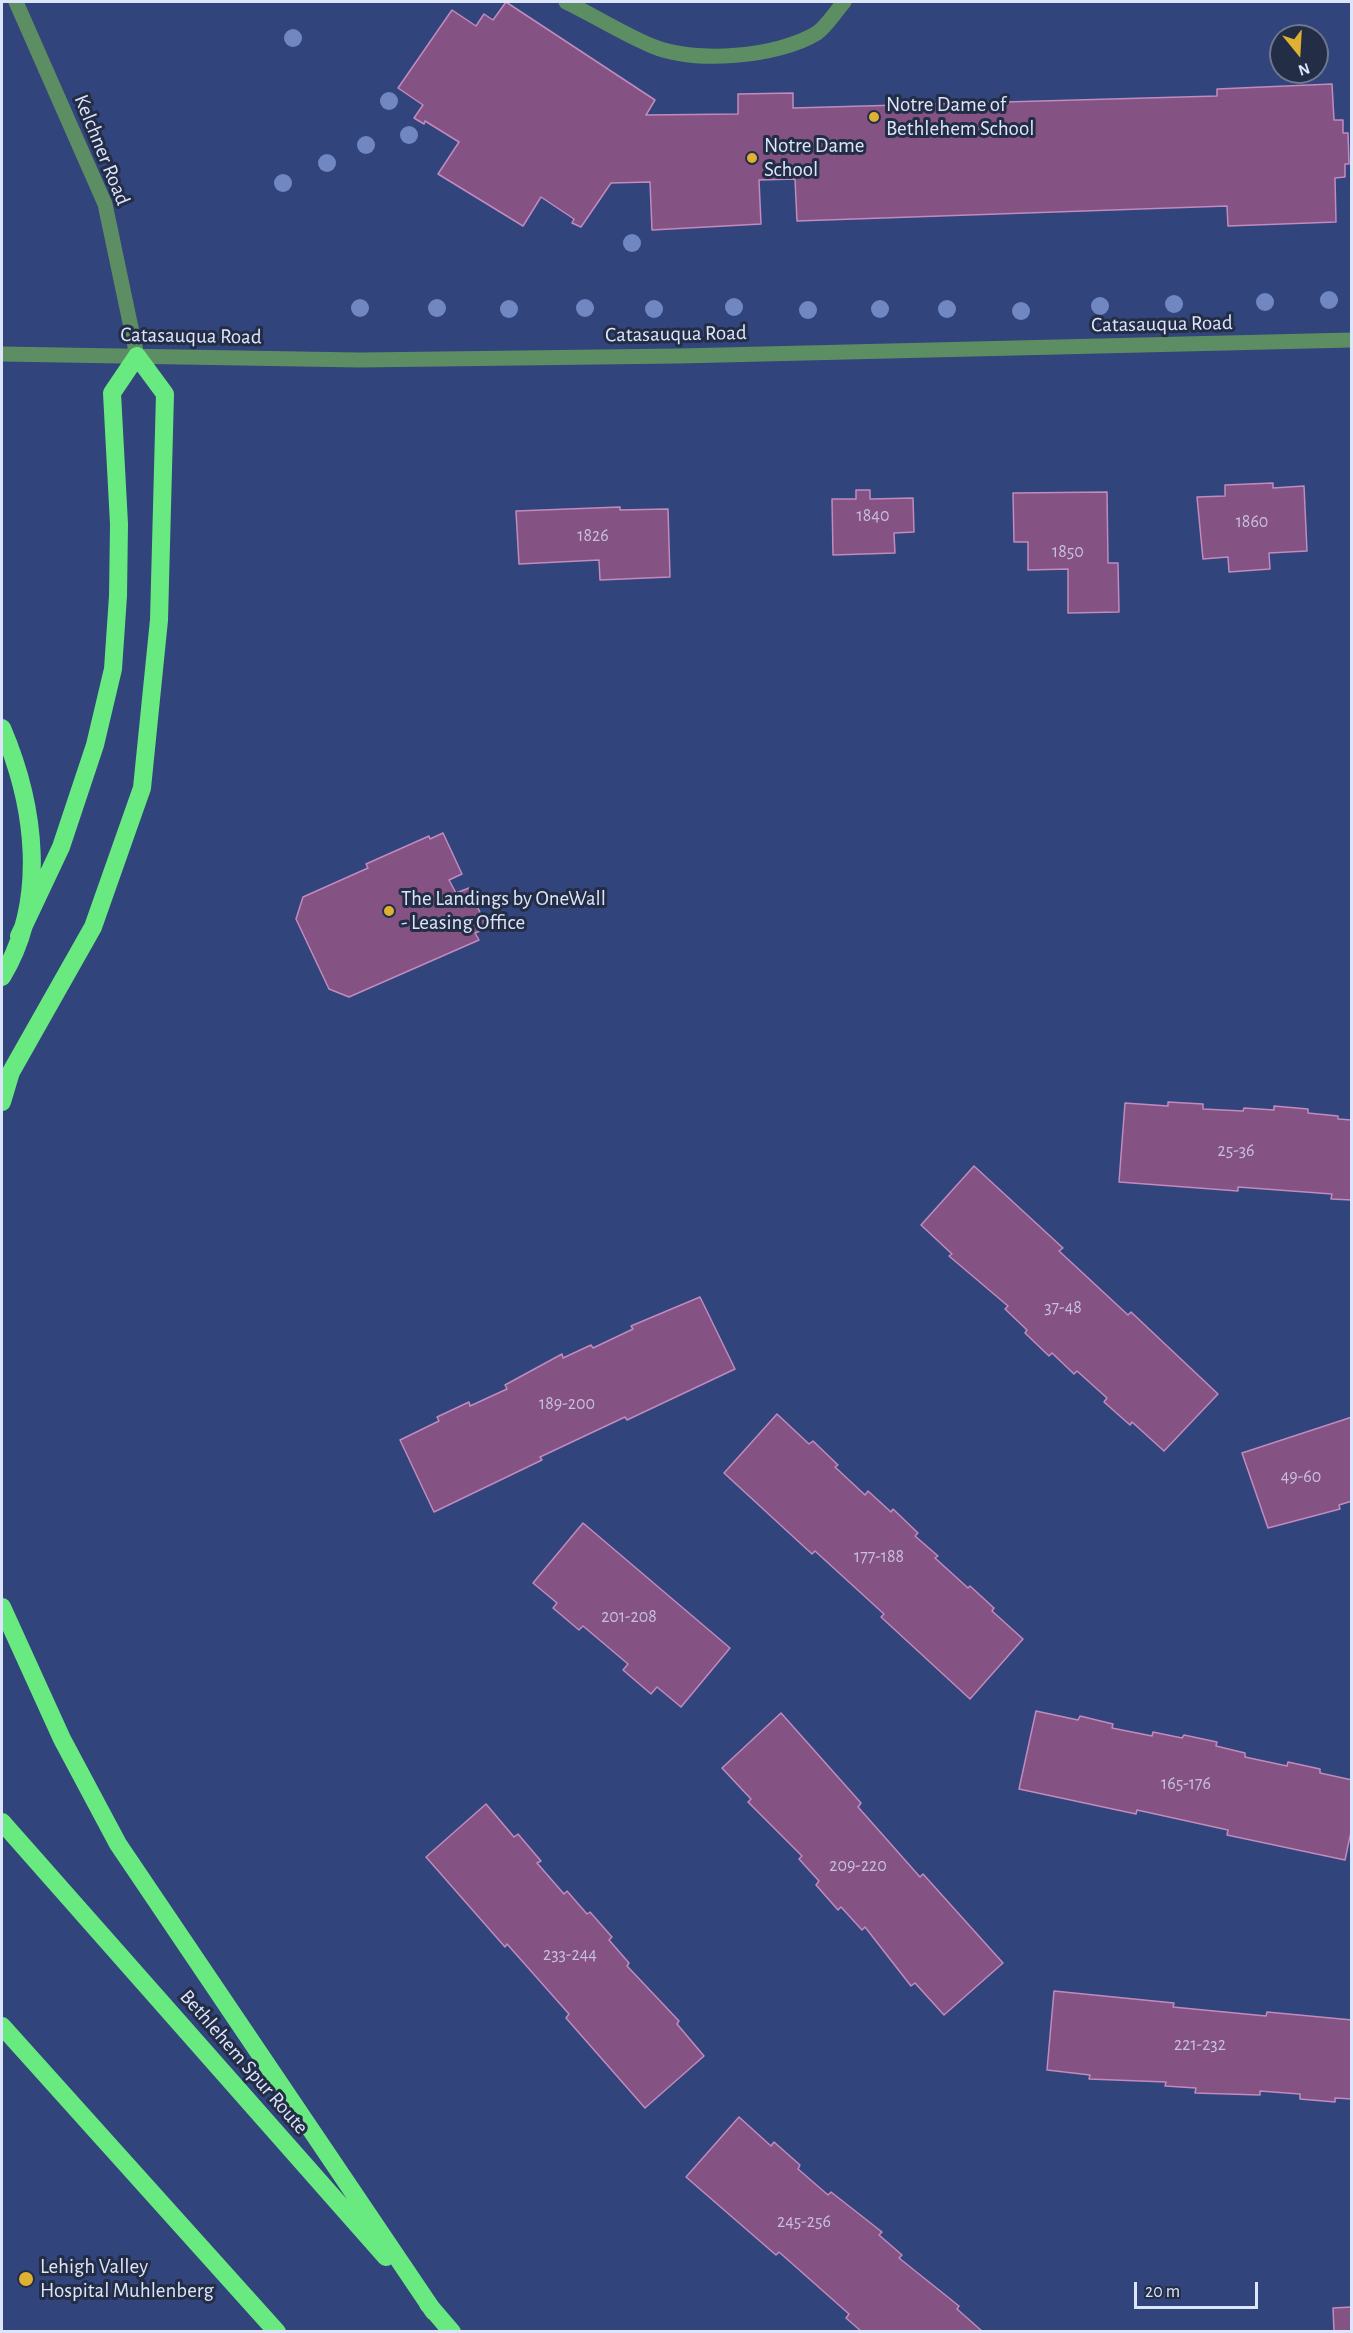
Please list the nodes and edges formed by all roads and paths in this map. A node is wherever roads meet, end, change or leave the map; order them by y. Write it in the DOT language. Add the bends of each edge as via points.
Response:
graph roads {
  1 [pos="16,2"];
  2 [pos="566,2"];
  3 [pos="844,2"];
  4 [pos="1352,340"];
  5 [pos="2,354"];
  6 [pos="138,356"];
  7 [pos="2,728"];
  8 [pos="19,936"];
  9 [pos="2,977"];
  10 [pos="2,1102"];
  11 [pos="2,1607"];
  12 [pos="2,1822"];
  13 [pos="2,2026"];
  14 [pos="434,2312"];
  15 [pos="277,2331"];
  16 [pos="453,2331"];
  1 -- 6 [label="street, Kelchner Road" via="105,204"];
  2 -- 3 [label="street" via="653,47 688,55 723,56 788,48 819,32"];
  4 -- 6 [label="street, Catasauqua Road" via="679,356 360,360"];
  5 -- 6 [label="street, Catasauqua Road"];
  6 -- 8 [label="highway" via="112,393 119,524 113,669 95,745 61,847"];
  6 -- 10 [label="highway" via="165,394 159,620 142,788 93,927 11,1072"];
  7 -- 8 [label="highway" via="25,792 33,846 31,885"];
  8 -- 9 [label="highway"];
  11 -- 14 [label="highway" via="62,1739 118,1844"];
  12 -- 14 [label="highway, Bethlehem Spur Route"];
  13 -- 15 [label="highway"];
  14 -- 16 [label="highway, Bethlehem Spur Route"];
}
